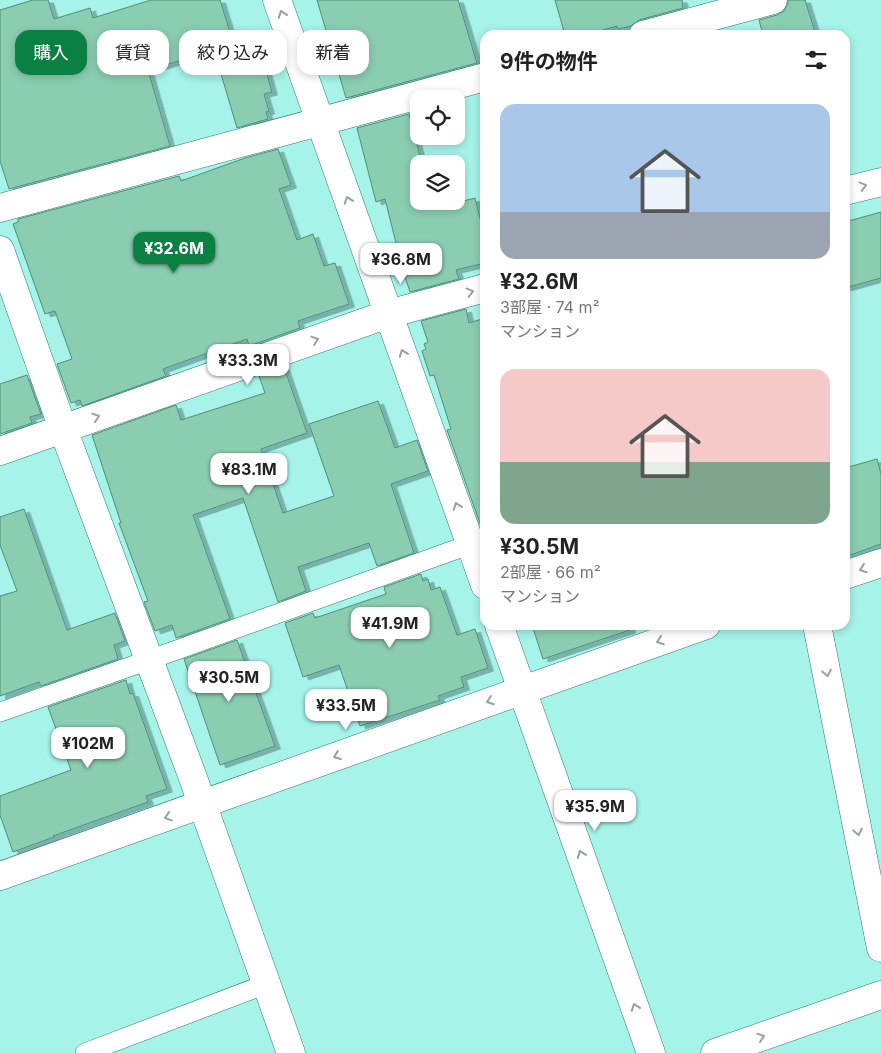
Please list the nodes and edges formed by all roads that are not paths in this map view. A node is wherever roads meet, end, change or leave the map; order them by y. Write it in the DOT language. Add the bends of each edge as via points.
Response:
graph roads {
  1 [pos="276,0"];
  2 [pos="773,0"];
  3 [pos="692,19"];
  4 [pos="658,30"];
  5 [pos="480,79"];
  6 [pos="321,122"];
  7 [pos="881,182"];
  8 [pos="850,190"];
  9 [pos="0,208"];
  10 [pos="0,250"];
  11 [pos="480,289"];
  12 [pos="388,314"];
  13 [pos="63,429"];
  14 [pos="0,451"];
  15 [pos="470,544"];
  16 [pos="881,563"];
  17 [pos="480,571"];
  18 [pos="850,574"];
  19 [pos="501,630"];
  20 [pos="692,630"];
  21 [pos="818,630"];
  22 [pos="149,660"];
  23 [pos="522,690"];
  24 [pos="0,712"];
  25 [pos="203,805"];
  26 [pos="0,876"];
  27 [pos="881,948"];
  28 [pos="266,984"];
  29 [pos="881,995"];
  30 [pos="85,1053"];
  31 [pos="291,1053"];
  32 [pos="652,1053"];
  33 [pos="715,1053"];
  6 -- 1 [label="street, one-way"];
  2 -- 3 [label="street"];
  3 -- 4 [label="street"];
  5 -- 6 [label="street"];
  6 -- 9 [label="street"];
  12 -- 6 [label="street, one-way"];
  8 -- 7 [label="street, one-way"];
  10 -- 13 [label="street"];
  12 -- 11 [label="street, one-way"];
  13 -- 12 [label="street, one-way"];
  15 -- 12 [label="street, one-way"];
  13 -- 14 [label="street"];
  13 -- 22 [label="street"];
  15 -- 17 [label="street"];
  15 -- 22 [label="lane"];
  16 -- 18 [label="street, one-way"];
  19 -- 23 [label="street"];
  20 -- 23 [label="street, one-way"];
  21 -- 27 [label="street, one-way"];
  22 -- 24 [label="lane"];
  22 -- 25 [label="street"];
  23 -- 25 [label="street, one-way"];
  32 -- 23 [label="street, one-way"];
  25 -- 26 [label="street, one-way"];
  25 -- 28 [label="street"];
  28 -- 30 [label="lane"];
  28 -- 31 [label="street"];
  33 -- 29 [label="street, one-way"];
}
